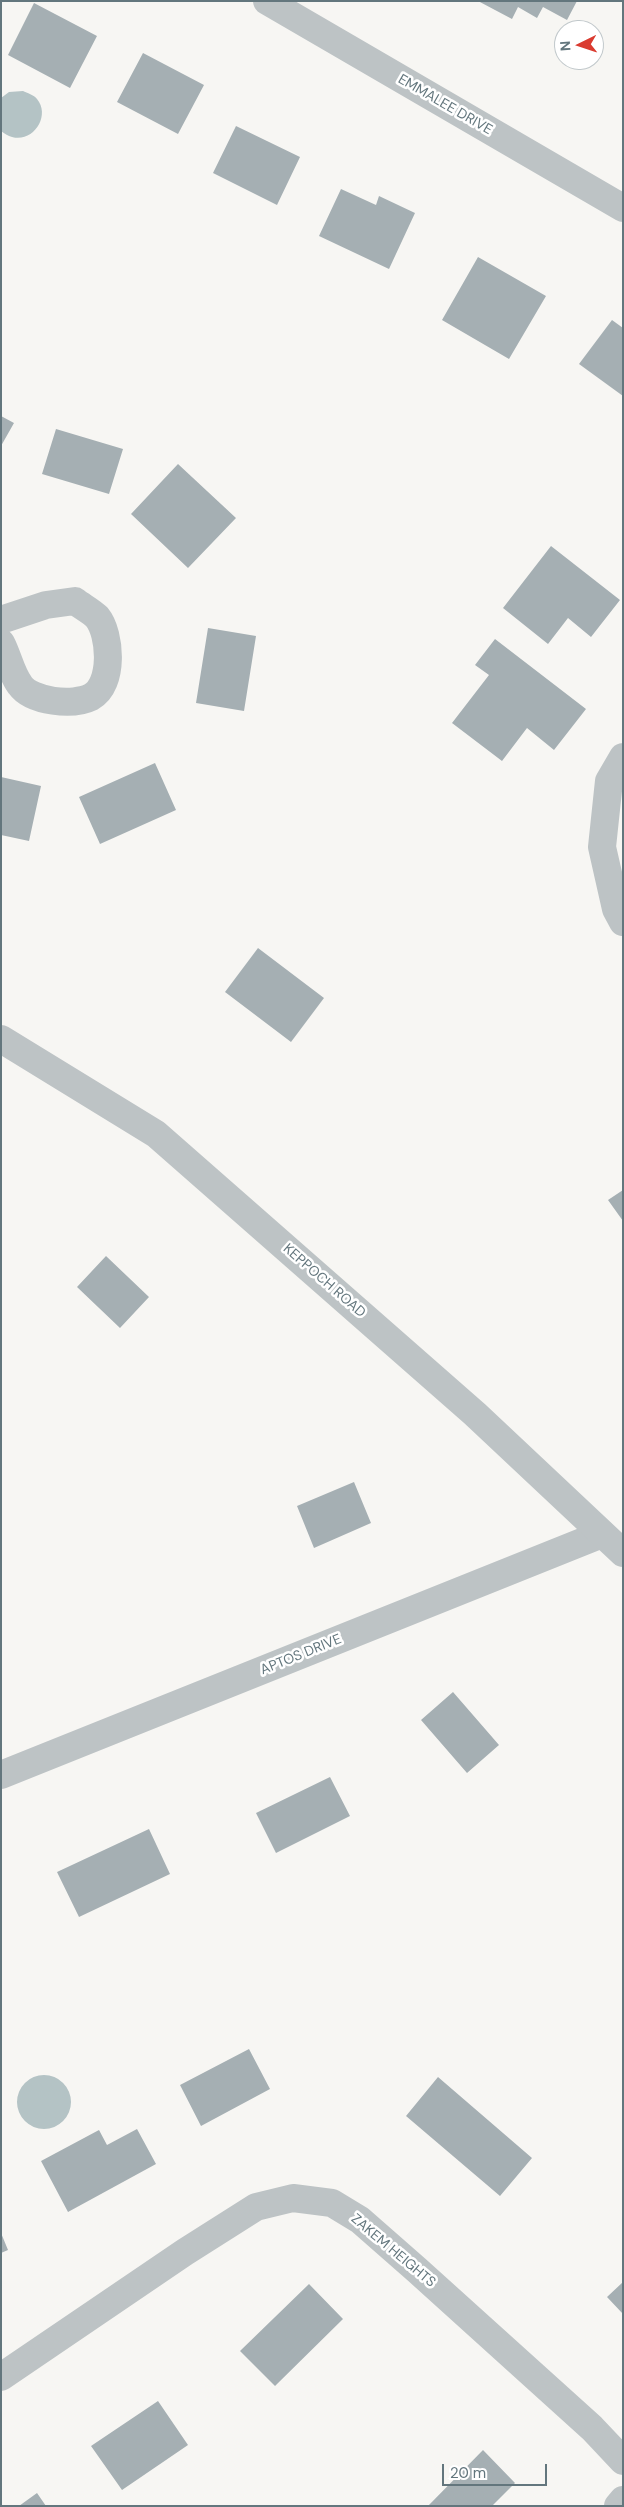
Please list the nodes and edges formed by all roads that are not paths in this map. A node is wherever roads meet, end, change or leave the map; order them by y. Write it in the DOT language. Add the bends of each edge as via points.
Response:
graph roads {
  1 [pos="267,1"];
  2 [pos="623,208"];
  3 [pos="1,620"];
  4 [pos="1,643"];
  5 [pos="623,757"];
  6 [pos="623,922"];
  7 [pos="1,1039"];
  8 [pos="602,1534"];
  9 [pos="623,1554"];
  10 [pos="1,1775"];
  11 [pos="1,2377"];
  12 [pos="623,2461"];
  13 [pos="623,2500"];
  14 [pos="618,2506"];
  1 -- 2 [label="street, EMMALEE DRIVE"];
  3 -- 4 [label="street" via="46,605 75,601 97,617 109,645 106,678 92,696 66,703 38,697 20,686"];
  5 -- 6 [label="street" via="609,781 602,847 616,909"];
  7 -- 8 [label="street, KEPPOCH ROAD" via="156,1134 475,1414"];
  8 -- 9 [label="street, KEPPOCH ROAD"];
  8 -- 10 [label="street, APTOS DRIVE"];
  11 -- 12 [label="street, ZAKEM HEIGHTS" via="256,2207 293,2198 332,2204 360,2220 592,2428"];
  13 -- 14 [label="street"];
}
